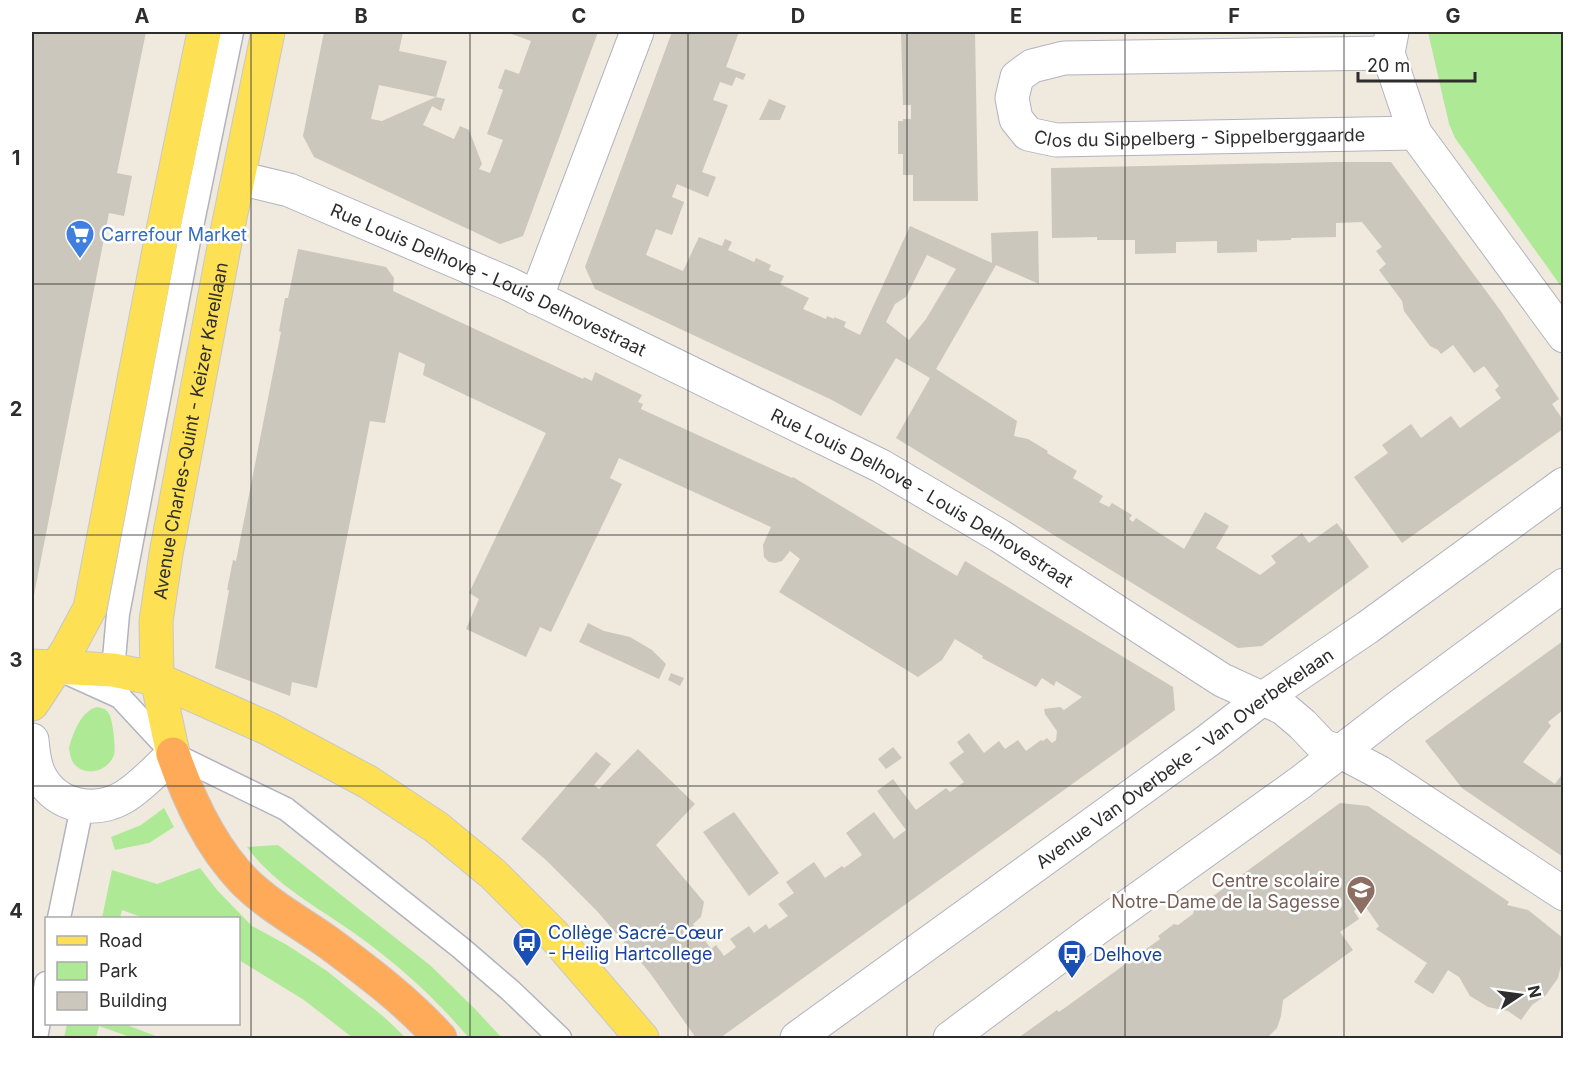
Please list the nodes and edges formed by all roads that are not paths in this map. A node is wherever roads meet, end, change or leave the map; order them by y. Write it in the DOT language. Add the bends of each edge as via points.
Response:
graph roads {
  1 [pos="204,32"];
  2 [pos="232,32"];
  3 [pos="268,32"];
  4 [pos="637,32"];
  5 [pos="1390,42"];
  6 [pos="1415,133"];
  7 [pos="239,178"];
  8 [pos="537,298"];
  9 [pos="1563,336"];
  10 [pos="1563,484"];
  11 [pos="1563,585"];
  12 [pos="44,667"];
  13 [pos="157,680"];
  14 [pos="116,683"];
  15 [pos="1262,699"];
  16 [pos="32,704"];
  17 [pos="32,740"];
  18 [pos="1341,752"];
  19 [pos="173,754"];
  20 [pos="82,807"];
  21 [pos="1563,894"];
  22 [pos="59,917"];
  23 [pos="45,988"];
  24 [pos="802,1036"];
  25 [pos="36,1038"];
  26 [pos="440,1038"];
  27 [pos="560,1038"];
  28 [pos="642,1038"];
  29 [pos="950,1038"];
  1 -- 12 [label="main road" via="90,608 80,629"];
  2 -- 14 [label="lane, Avenue Charles-Quint - Keizer Karellaan" via="121,601"];
  3 -- 7 [label="main road, Avenue Charles-Quint - Keizer Karellaan"];
  4 -- 8 [label="street"];
  5 -- 6 [label="street"];
  5 -- 6 [label="street, Clos du Sippelberg - Sippelberggaarde" via="1064,58 1032,66 1017,76 1012,98 1016,119 1028,134 1056,140"];
  6 -- 9 [label="street"];
  7 -- 8 [label="street, Rue Louis Delhove - Louis Delhovestraat" via="289,190"];
  7 -- 13 [label="main road, Avenue Charles-Quint - Keizer Karellaan" via="166,554 156,621"];
  8 -- 15 [label="street, Rue Louis Delhove - Louis Delhovestraat" via="881,466 1000,536 1222,680"];
  10 -- 15 [label="street, Avenue Van Overbeke - Van Overbekelaan" via="1368,627"];
  11 -- 18 [label="street"];
  12 -- 14 [label="main road"];
  12 -- 16 [label="main road"];
  13 -- 14 [label="main road"];
  13 -- 19 [label="main road, Avenue Charles-Quint - Keizer Karellaan"];
  13 -- 28 [label="main road" via="312,751 436,827 493,874 551,932"];
  14 -- 19 [label="lane"];
  15 -- 18 [label="street, Rue Louis Delhove - Louis Delhovestraat" via="1283,708 1323,746"];
  15 -- 24 [label="street, Avenue Van Overbeke - Van Overbekelaan"];
  17 -- 20 [label="street" via="45,784 65,800"];
  18 -- 21 [label="street, Rue Louis Delhove - Louis Delhovestraat" via="1379,772"];
  18 -- 29 [label="street"];
  19 -- 20 [label="street" via="125,797 99,807"];
  19 -- 26 [label="highway" via="187,795 207,832 243,880 381,983"];
  19 -- 27 [label="lane" via="286,809 461,948"];
  20 -- 22 [label="lane"];
  23 -- 25 [label="lane"];
}
